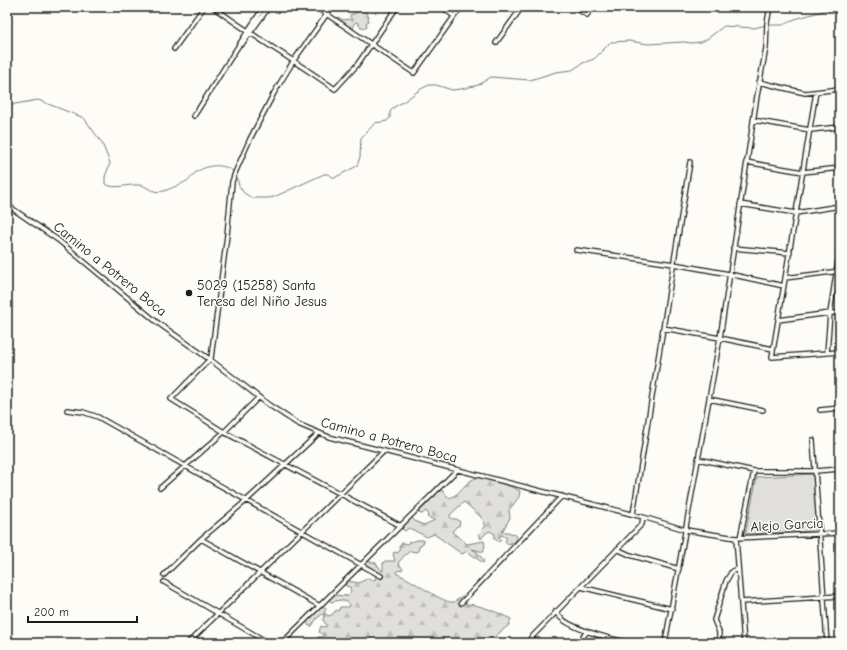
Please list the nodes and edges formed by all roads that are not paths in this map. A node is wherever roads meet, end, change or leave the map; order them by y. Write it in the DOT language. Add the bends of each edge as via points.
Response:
graph roads {
  1 [pos="204,7"];
  2 [pos="213,7"];
  3 [pos="264,7"];
  4 [pos="270,7"];
  5 [pos="316,7"];
  6 [pos="332,7"];
  7 [pos="397,7"];
  8 [pos="442,7"];
  9 [pos="460,7"];
  10 [pos="522,7"];
  11 [pos="574,7"];
  12 [pos="592,7"];
  13 [pos="770,7"];
  14 [pos="326,15"];
  15 [pos="454,16"];
  16 [pos="249,33"];
  17 [pos="496,43"];
  18 [pos="371,44"];
  19 [pos="174,49"];
  20 [pos="294,60"];
  21 [pos="759,82"];
  22 [pos="840,89"];
  23 [pos="816,92"];
  24 [pos="194,116"];
  25 [pos="753,120"];
  26 [pos="840,127"];
  27 [pos="810,130"];
  28 [pos="690,162"];
  29 [pos="746,162"];
  30 [pos="840,168"];
  31 [pos="803,172"];
  32 [pos="740,204"];
  33 [pos="7,205"];
  34 [pos="840,206"];
  35 [pos="796,213"];
  36 [pos="733,248"];
  37 [pos="840,248"];
  38 [pos="576,250"];
  39 [pos="790,253"];
  40 [pos="674,264"];
  41 [pos="838,270"];
  42 [pos="729,274"];
  43 [pos="785,278"];
  44 [pos="784,286"];
  45 [pos="830,313"];
  46 [pos="840,313"];
  47 [pos="778,320"];
  48 [pos="663,328"];
  49 [pos="720,338"];
  50 [pos="773,349"];
  51 [pos="840,352"];
  52 [pos="827,353"];
  53 [pos="210,359"];
  54 [pos="259,397"];
  55 [pos="709,399"];
  56 [pos="840,408"];
  57 [pos="67,410"];
  58 [pos="763,410"];
  59 [pos="820,410"];
  60 [pos="224,432"];
  61 [pos="319,433"];
  62 [pos="813,440"];
  63 [pos="384,451"];
  64 [pos="698,459"];
  65 [pos="284,465"];
  66 [pos="184,466"];
  67 [pos="840,469"];
  68 [pos="457,470"];
  69 [pos="754,471"];
  70 [pos="815,471"];
  71 [pos="160,488"];
  72 [pos="340,494"];
  73 [pos="562,496"];
  74 [pos="247,500"];
  75 [pos="633,514"];
  76 [pos="643,517"];
  77 [pos="401,526"];
  78 [pos="686,530"];
  79 [pos="302,531"];
  80 [pos="840,533"];
  81 [pos="819,535"];
  82 [pos="738,538"];
  83 [pos="201,539"];
  84 [pos="617,549"];
  85 [pos="361,565"];
  86 [pos="679,569"];
  87 [pos="738,569"];
  88 [pos="260,572"];
  89 [pos="164,574"];
  90 [pos="381,576"];
  91 [pos="164,582"];
  92 [pos="581,587"];
  93 [pos="840,596"];
  94 [pos="824,597"];
  95 [pos="741,602"];
  96 [pos="461,603"];
  97 [pos="320,606"];
  98 [pos="672,609"];
  99 [pos="556,611"];
  100 [pos="218,614"];
  101 [pos="586,631"];
  102 [pos="188,643"];
  103 [pos="269,643"];
  104 [pos="282,643"];
  105 [pos="526,643"];
  106 [pos="580,643"];
  107 [pos="629,643"];
  108 [pos="665,643"];
  109 [pos="719,643"];
  110 [pos="744,643"];
  111 [pos="826,643"];
  1 -- 19 [label="street"];
  2 -- 16 [label="street"];
  3 -- 16 [label="street"];
  4 -- 16 [label="street"];
  5 -- 14 [label="street"];
  6 -- 14 [label="street"];
  7 -- 18 [label="street"];
  8 -- 15 [label="street"];
  9 -- 15 [label="street"];
  10 -- 17 [label="street"];
  11 -- 12 [label="street" via="587,16"];
  13 -- 21 [label="street"];
  14 -- 18 [label="street"];
  14 -- 20 [label="street"];
  15 -- 18 [label="street" via="414,73"];
  16 -- 20 [label="street"];
  16 -- 24 [label="street"];
  18 -- 20 [label="street" via="357,65 335,89"];
  20 -- 53 [label="street" via="250,139 232,182"];
  21 -- 23 [label="street" via="805,93"];
  21 -- 25 [label="street"];
  22 -- 23 [label="street"];
  23 -- 27 [label="street"];
  25 -- 27 [label="street"];
  25 -- 29 [label="street"];
  26 -- 27 [label="street"];
  27 -- 31 [label="street"];
  28 -- 40 [label="street"];
  29 -- 31 [label="street"];
  29 -- 32 [label="street"];
  30 -- 31 [label="street"];
  31 -- 35 [label="street"];
  32 -- 35 [label="street"];
  32 -- 36 [label="street"];
  33 -- 53 [label="street, Camino a Potrero Boca" via="58,240 158,323"];
  34 -- 35 [label="street"];
  35 -- 39 [label="street"];
  36 -- 39 [label="street"];
  36 -- 42 [label="street"];
  37 -- 41 [label="street"];
  38 -- 40 [label="street"];
  39 -- 43 [label="street"];
  40 -- 42 [label="street"];
  40 -- 48 [label="street"];
  41 -- 43 [label="street"];
  41 -- 45 [label="street"];
  42 -- 44 [label="street"];
  42 -- 49 [label="street"];
  43 -- 44 [label="street"];
  44 -- 47 [label="street"];
  45 -- 46 [label="street"];
  45 -- 47 [label="street"];
  45 -- 52 [label="street"];
  47 -- 50 [label="street"];
  48 -- 49 [label="street"];
  48 -- 75 [label="street"];
  49 -- 50 [label="street"];
  49 -- 55 [label="street"];
  50 -- 52 [label="street" via="772,357"];
  51 -- 52 [label="street"];
  53 -- 54 [label="street, Camino a Potrero Boca"];
  53 -- 60 [label="street" via="171,399"];
  54 -- 60 [label="street"];
  54 -- 61 [label="street, Camino a Potrero Boca" via="298,424"];
  55 -- 58 [label="street"];
  55 -- 64 [label="street"];
  56 -- 59 [label="street"];
  57 -- 66 [label="street" via="98,417"];
  60 -- 65 [label="street"];
  60 -- 66 [label="street"];
  61 -- 63 [label="street, Camino a Potrero Boca"];
  61 -- 65 [label="street"];
  62 -- 70 [label="street"];
  63 -- 68 [label="street, Camino a Potrero Boca"];
  63 -- 72 [label="street"];
  64 -- 69 [label="street"];
  64 -- 78 [label="street"];
  65 -- 72 [label="street"];
  65 -- 74 [label="street"];
  66 -- 71 [label="street"];
  66 -- 74 [label="street"];
  67 -- 70 [label="street"];
  68 -- 73 [label="street, Camino a Potrero Boca"];
  68 -- 77 [label="street"];
  69 -- 70 [label="street"];
  69 -- 82 [label="street"];
  70 -- 81 [label="street"];
  72 -- 77 [label="street"];
  72 -- 79 [label="street"];
  73 -- 75 [label="street, Camino a Potrero Boca"];
  73 -- 96 [label="street"];
  74 -- 79 [label="street"];
  74 -- 83 [label="street"];
  75 -- 76 [label="street, Camino a Potrero Boca"];
  76 -- 78 [label="street, Camino a Potrero Boca"];
  76 -- 84 [label="street" via="642,524"];
  77 -- 85 [label="street"];
  78 -- 82 [label="street, Camino a Potrero Boca"];
  78 -- 86 [label="street"];
  79 -- 85 [label="street"];
  79 -- 88 [label="street"];
  80 -- 81 [label="street, Alejo Garcia"];
  81 -- 82 [label="street, Alejo Garcia"];
  81 -- 94 [label="street"];
  82 -- 87 [label="street"];
  83 -- 88 [label="street"];
  83 -- 89 [label="street"];
  84 -- 86 [label="street"];
  84 -- 92 [label="street"];
  85 -- 90 [label="street"];
  85 -- 97 [label="street"];
  86 -- 98 [label="street"];
  87 -- 95 [label="street"];
  87 -- 109 [label="street" via="732,571 726,581 714,620 719,632"];
  88 -- 97 [label="street"];
  88 -- 100 [label="street"];
  91 -- 100 [label="street"];
  92 -- 98 [label="street"];
  92 -- 99 [label="street"];
  93 -- 94 [label="street"];
  94 -- 95 [label="street"];
  94 -- 111 [label="street"];
  95 -- 110 [label="street"];
  97 -- 104 [label="street"];
  98 -- 108 [label="street"];
  99 -- 101 [label="street" via="562,620"];
  99 -- 105 [label="street"];
  100 -- 102 [label="street"];
  100 -- 103 [label="street"];
  101 -- 106 [label="street"];
  101 -- 107 [label="street"];
}
